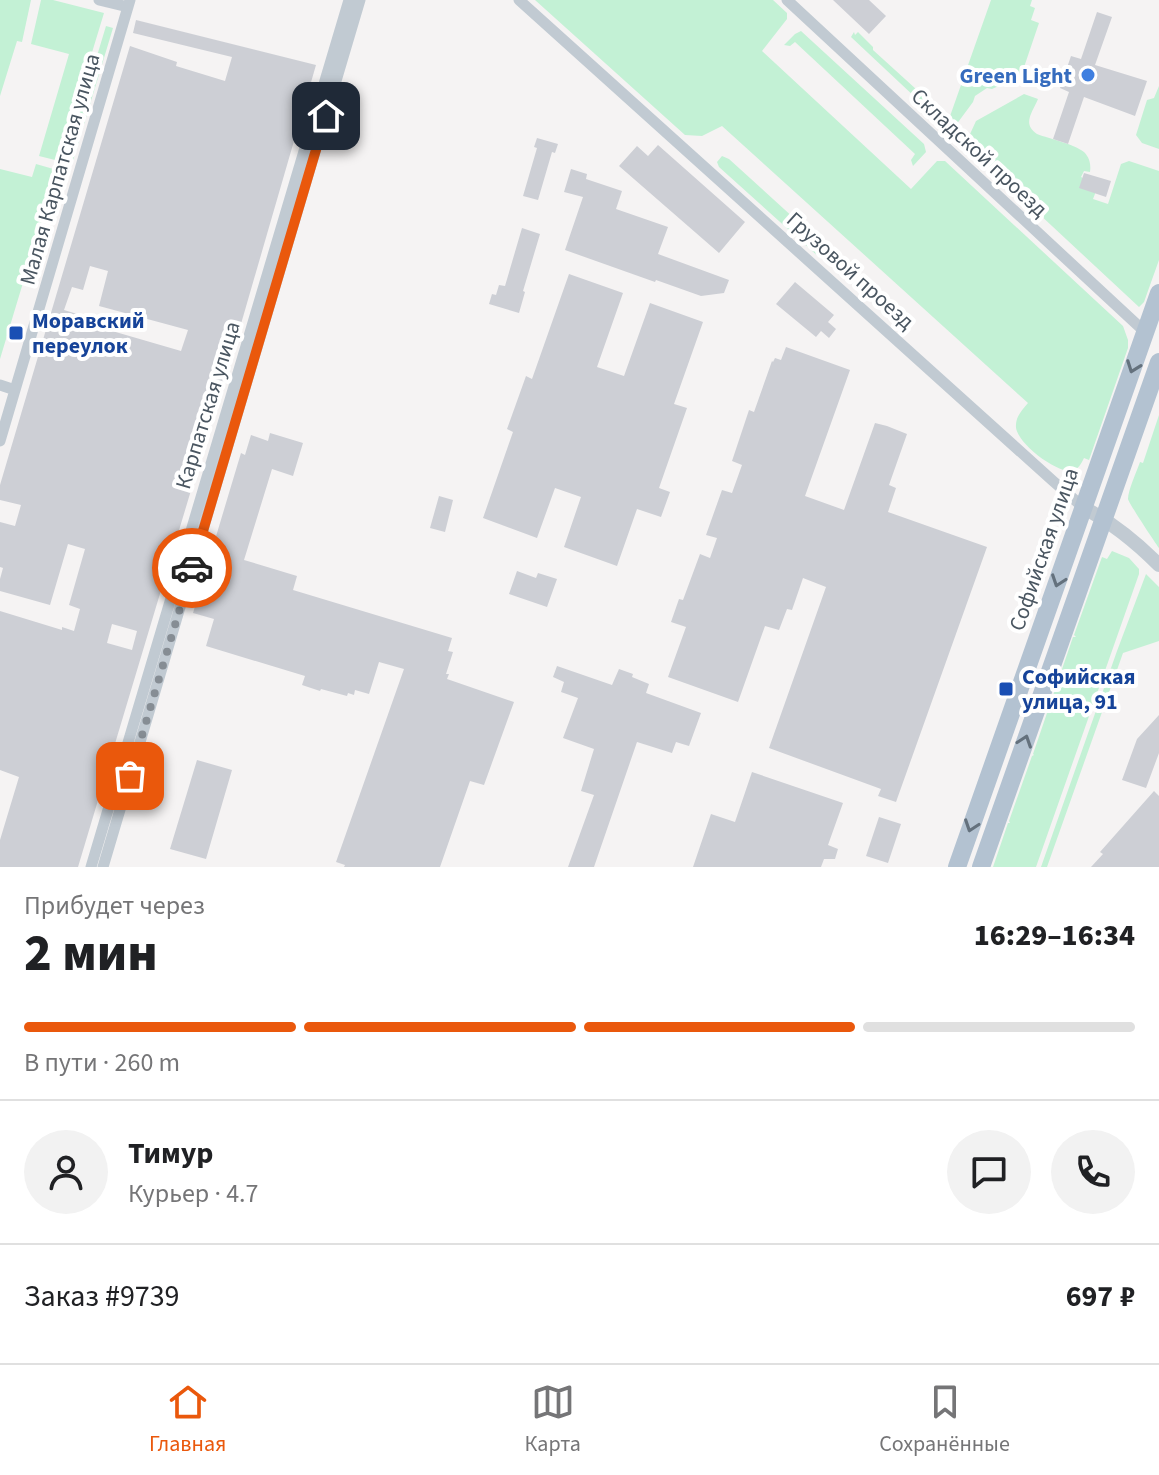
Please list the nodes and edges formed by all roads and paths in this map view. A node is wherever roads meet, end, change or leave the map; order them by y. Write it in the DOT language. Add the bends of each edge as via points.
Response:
graph roads {
  1 [pos="99,0"];
  2 [pos="349,0"];
  3 [pos="360,0"];
  4 [pos="519,0"];
  5 [pos="787,0"];
  6 [pos="129,4"];
  7 [pos="1159,293"];
  8 [pos="1145,332"];
  9 [pos="1159,362"];
  10 [pos="0,385"];
  11 [pos="15,390"];
  12 [pos="0,441"];
  13 [pos="1084,508"];
  14 [pos="1104,518"];
  15 [pos="1159,565"];
  16 [pos="91,867"];
  17 [pos="103,867"];
  18 [pos="957,867"];
  19 [pos="981,867"];
  1 -- 6 [label="street"];
  2 -- 16 [label="street, Карпатская улица"];
  3 -- 17 [label="street, Карпатская улица"];
  4 -- 13 [label="street, Грузовой проезд"];
  5 -- 8 [label="street, Складской проезд"];
  6 -- 11 [label="street, Малая Карпатская улица"];
  7 -- 8 [label="main road, Софийская улица"];
  8 -- 13 [label="main road, Софийская улица, one-way"];
  9 -- 14 [label="main road"];
  10 -- 11 [label="street"];
  11 -- 12 [label="street, Малая Карпатская улица"];
  13 -- 14 [label="street, Грузовой проезд"];
  13 -- 18 [label="main road, Софийская улица, one-way"];
  14 -- 15 [label="street, Грузовой проезд"];
  19 -- 14 [label="main road, one-way"];
}
